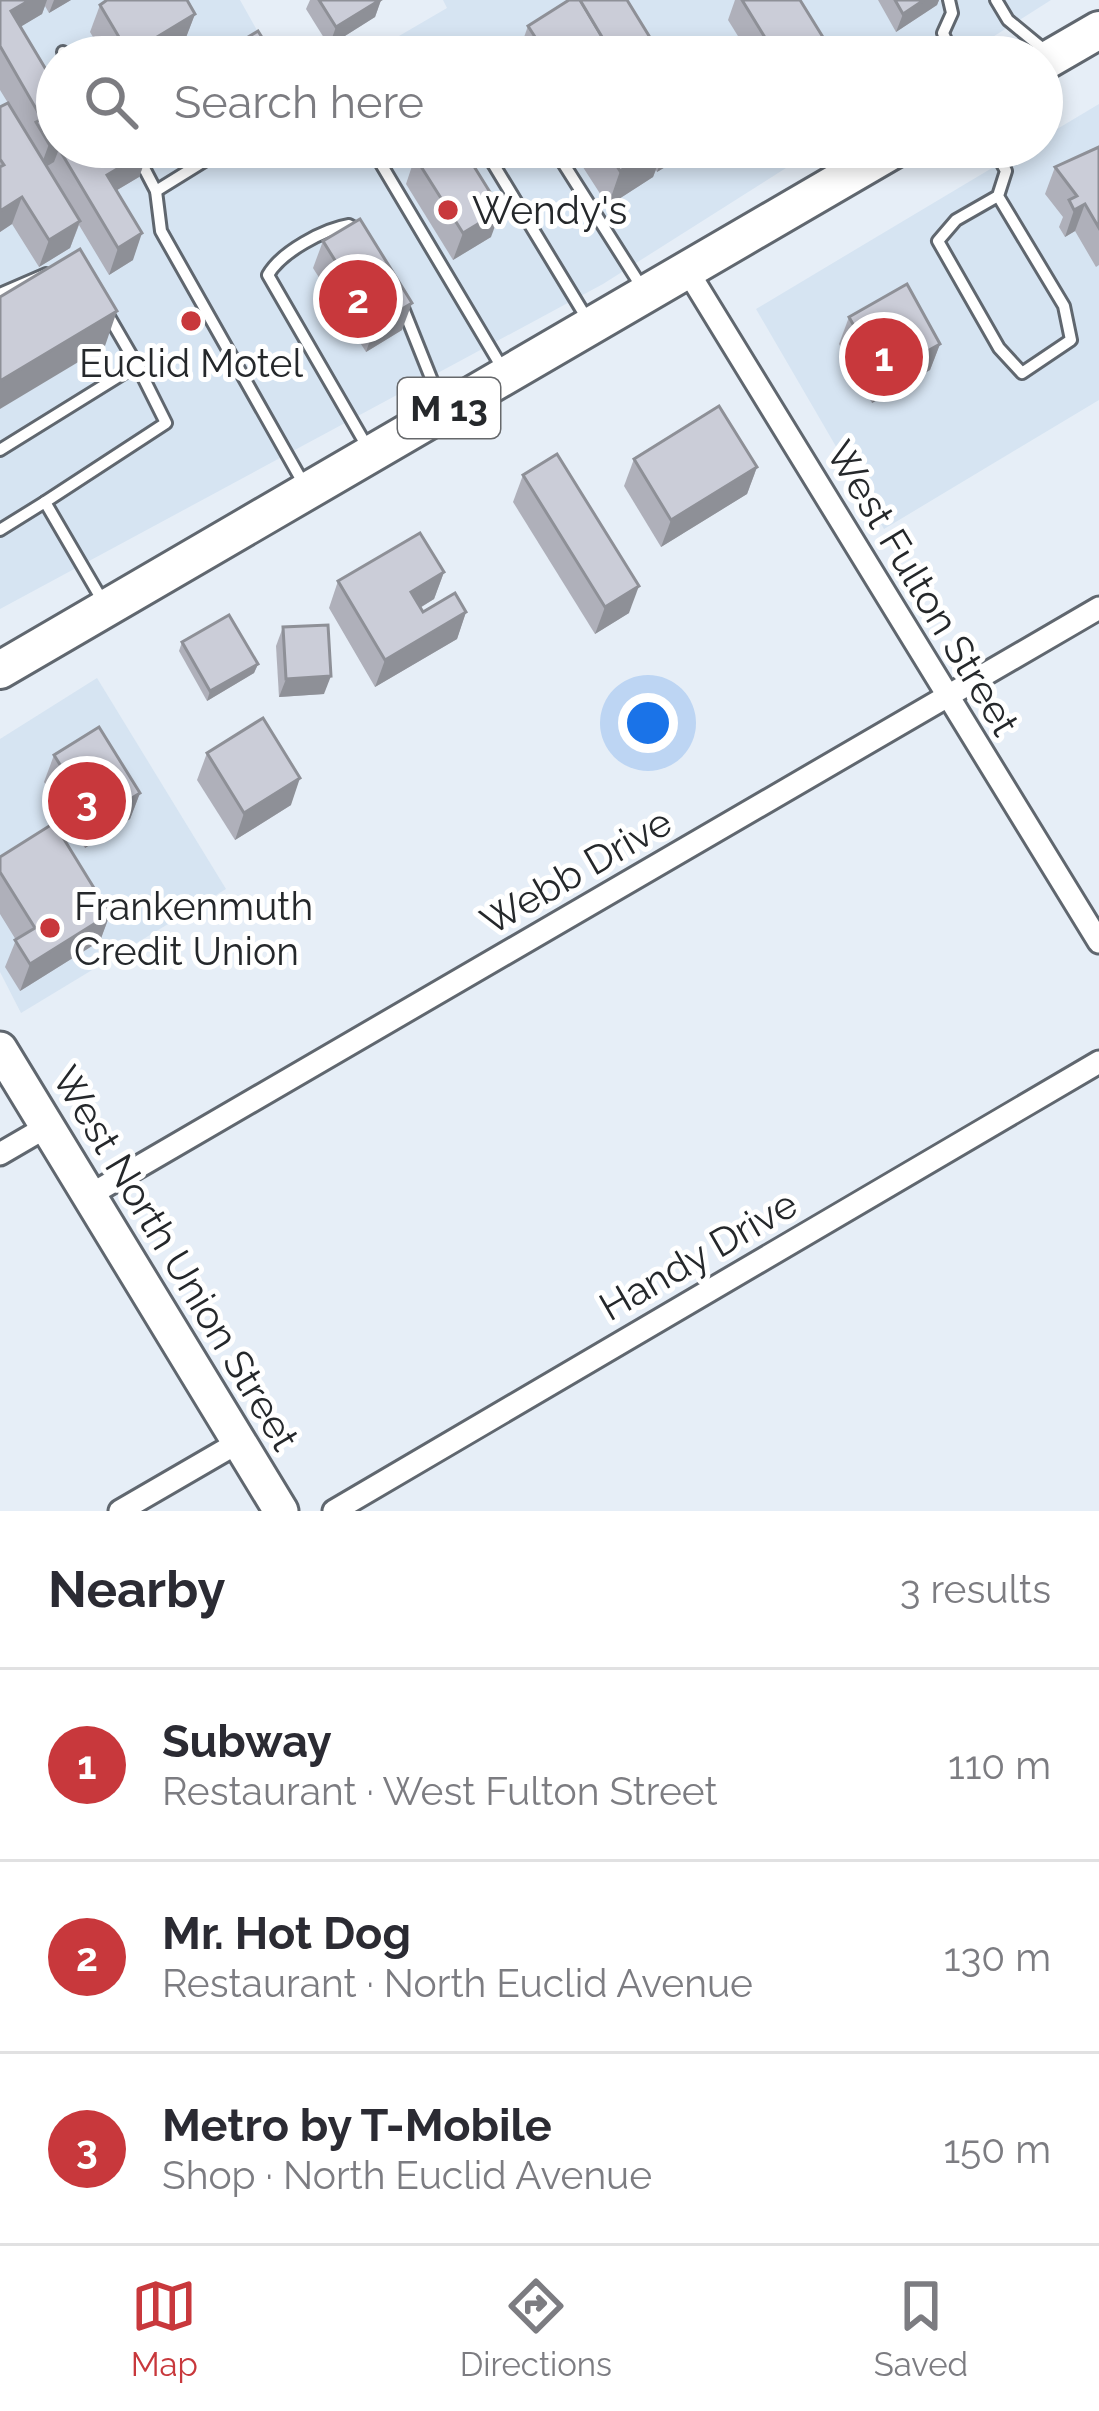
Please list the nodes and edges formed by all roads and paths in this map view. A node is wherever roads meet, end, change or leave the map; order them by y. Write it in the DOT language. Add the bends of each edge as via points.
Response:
graph roads {
  1 [pos="949,0"];
  2 [pos="996,0"];
  3 [pos="1099,30"];
  4 [pos="944,36"];
  5 [pos="1024,36"];
  6 [pos="1063,51"];
  7 [pos="144,168"];
  8 [pos="193,168"];
  9 [pos="383,168"];
  10 [pos="496,168"];
  11 [pos="566,168"];
  12 [pos="862,168"];
  13 [pos="1004,168"];
  14 [pos="156,191"];
  15 [pos="998,196"];
  16 [pos="363,234"];
  17 [pos="687,270"];
  18 [pos="70,272"];
  19 [pos="0,294"];
  20 [pos="396,294"];
  21 [pos="645,294"];
  22 [pos="98,298"];
  23 [pos="591,325"];
  24 [pos="137,364"];
  25 [pos="506,375"];
  26 [pos="444,411"];
  27 [pos="0,450"];
  28 [pos="371,454"];
  29 [pos="307,490"];
  30 [pos="45,502"];
  31 [pos="0,530"];
  32 [pos="106,608"];
  33 [pos="1099,608"];
  34 [pos="0,670"];
  35 [pos="947,697"];
  36 [pos="1099,942"];
  37 [pos="0,1049"];
  38 [pos="1099,1062"];
  39 [pos="48,1126"];
  40 [pos="0,1154"];
  41 [pos="90,1195"];
  42 [pos="238,1442"];
  43 [pos="120,1511"];
  44 [pos="281,1511"];
  45 [pos="334,1511"];
  1 -- 4 [label="lane"];
  2 -- 5 [label="lane"];
  3 -- 6 [label="main road"];
  7 -- 14 [label="lane"];
  8 -- 14 [label="lane"];
  9 -- 25 [label="lane"];
  10 -- 23 [label="lane"];
  11 -- 21 [label="lane"];
  12 -- 17 [label="main road, M 13"];
  13 -- 15 [label="lane"];
  14 -- 29 [label="lane" via="161,231"];
  15 -- 15 [label="lane" via="1064,306 1071,340 1022,373 938,242 956,220"];
  16 -- 28 [label="lane" via="337,227 275,262 268,275"];
  17 -- 21 [label="main road, M 13"];
  17 -- 35 [label="street, West Fulton Street"];
  18 -- 19 [label="lane" via="28,278"];
  20 -- 26 [label="lane"];
  21 -- 23 [label="main road, M 13"];
  22 -- 24 [label="lane"];
  23 -- 25 [label="main road, M 13"];
  24 -- 27 [label="lane"];
  24 -- 30 [label="lane" via="166,423"];
  25 -- 26 [label="main road, M 13"];
  26 -- 28 [label="main road, M 13"];
  28 -- 29 [label="main road, M 13"];
  29 -- 32 [label="main road, M 13"];
  30 -- 31 [label="lane"];
  30 -- 32 [label="lane"];
  32 -- 34 [label="main road, M 13"];
  33 -- 35 [label="street, Webb Drive"];
  35 -- 36 [label="street, West Fulton Street"];
  35 -- 41 [label="street, Webb Drive"];
  37 -- 39 [label="street, West North Union Street"];
  38 -- 45 [label="street, Handy Drive"];
  39 -- 40 [label="street"];
  39 -- 41 [label="street, West North Union Street"];
  41 -- 42 [label="street, West North Union Street"];
  42 -- 43 [label="street"];
  42 -- 44 [label="street, West North Union Street"];
}
